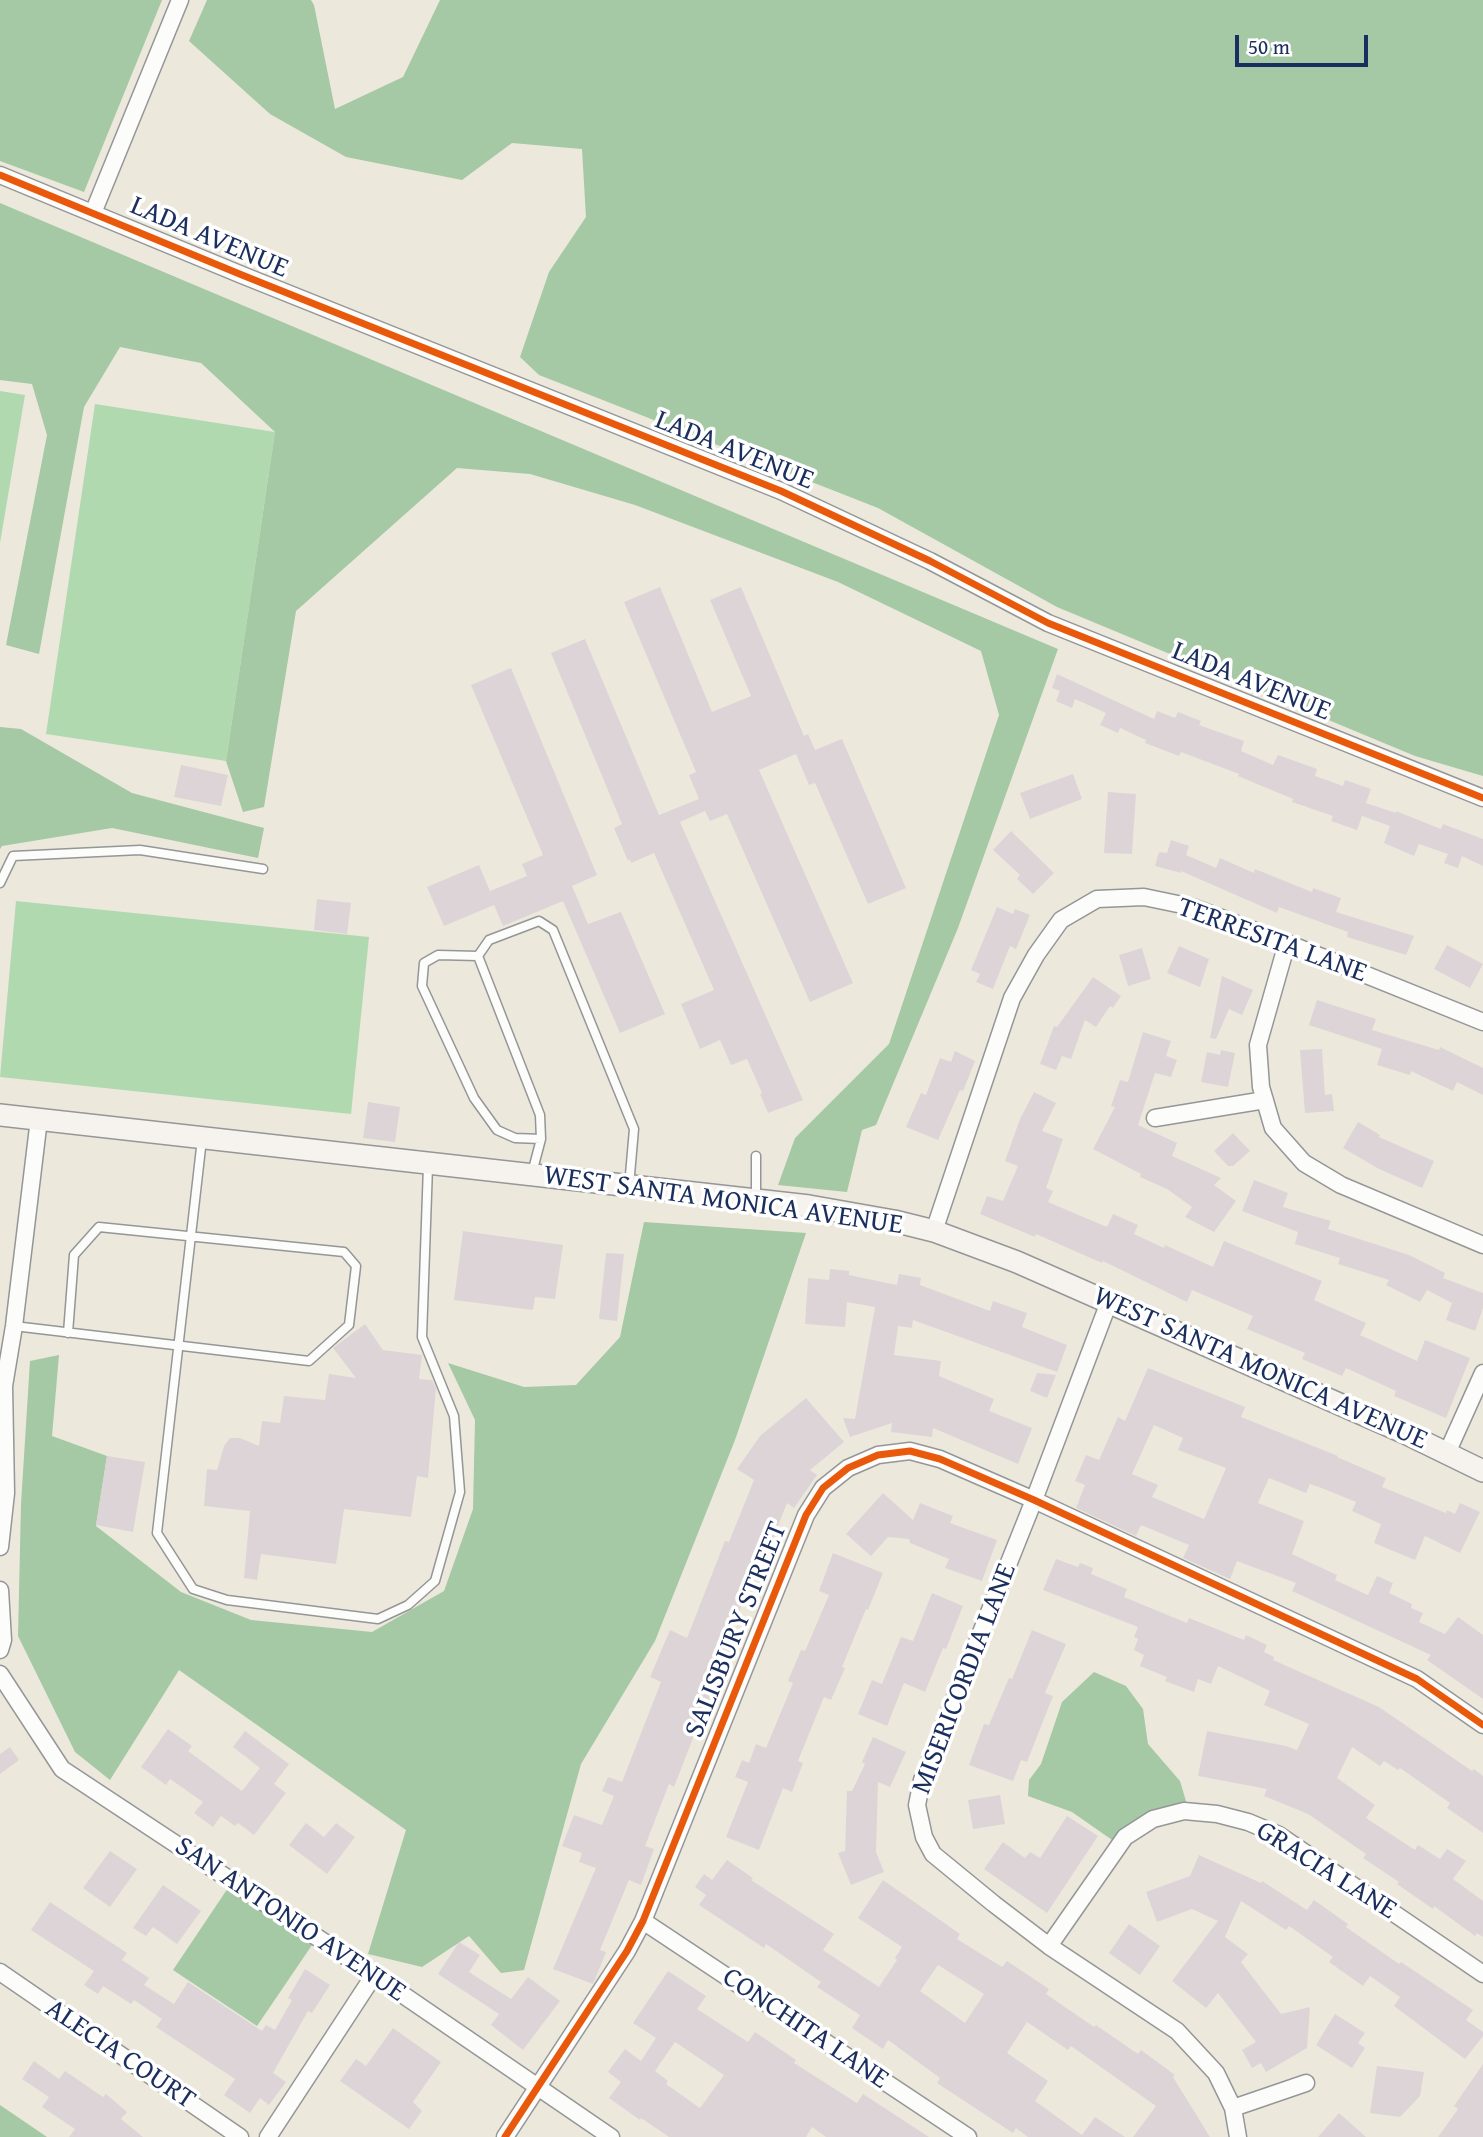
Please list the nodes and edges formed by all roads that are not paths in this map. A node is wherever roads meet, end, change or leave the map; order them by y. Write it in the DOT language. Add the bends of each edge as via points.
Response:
graph roads {
  1 [pos="180,0"];
  2 [pos="0,175"];
  3 [pos="93,213"];
  4 [pos="1483,798"];
  5 [pos="263,869"];
  6 [pos="0,883"];
  7 [pos="1287,943"];
  8 [pos="478,956"];
  9 [pos="1483,1022"];
  10 [pos="1265,1100"];
  11 [pos="0,1115"];
  12 [pos="1155,1118"];
  13 [pos="39,1119"];
  14 [pos="202,1137"];
  15 [pos="541,1139"];
  16 [pos="756,1156"];
  17 [pos="428,1163"];
  18 [pos="531,1174"];
  19 [pos="629,1186"];
  20 [pos="756,1200"];
  21 [pos="934,1231"];
  22 [pos="191,1236"];
  23 [pos="1483,1245"];
  24 [pos="1109,1302"];
  25 [pos="14,1326"];
  26 [pos="68,1333"];
  27 [pos="178,1346"];
  28 [pos="1483,1373"];
  29 [pos="2,1386"];
  30 [pos="1447,1453"];
  31 [pos="1483,1471"];
  32 [pos="1034,1500"];
  33 [pos="0,1547"];
  34 [pos="0,1590"];
  35 [pos="0,1650"];
  36 [pos="0,1674"];
  37 [pos="1483,1725"];
  38 [pos="643,1921"];
  39 [pos="1049,1946"];
  40 [pos="0,1972"];
  41 [pos="1483,1974"];
  42 [pos="374,1976"];
  43 [pos="1306,2083"];
  44 [pos="536,2087"];
  45 [pos="1233,2108"];
  46 [pos="240,2137"];
  47 [pos="268,2137"];
  48 [pos="505,2137"];
  49 [pos="611,2137"];
  50 [pos="968,2137"];
  51 [pos="1238,2137"];
  1 -- 3 [label="street"];
  2 -- 3 [label="street, LADA AVENUE"];
  3 -- 4 [label="street, LADA AVENUE" via="781,491 1048,623"];
  5 -- 6 [label="lane" via="140,850 13,856"];
  7 -- 9 [label="street, TERRESITA LANE"];
  7 -- 10 [label="street" via="1258,1045"];
  7 -- 21 [label="street, TERRESITA LANE" via="1192,907 1144,897 1097,899 1061,920 1013,998"];
  8 -- 15 [label="lane" via="541,1115"];
  8 -- 15 [label="lane" via="438,955 424,963 422,986 474,1098 497,1130 515,1138"];
  8 -- 19 [label="lane" via="489,940 539,921 553,930 634,1129"];
  10 -- 12 [label="street"];
  10 -- 23 [label="street" via="1273,1128 1304,1163 1341,1185"];
  11 -- 13 [label="main road, WEST SANTA MONICA AVENUE"];
  13 -- 14 [label="main road, WEST SANTA MONICA AVENUE"];
  13 -- 25 [label="street"];
  14 -- 17 [label="main road, WEST SANTA MONICA AVENUE"];
  14 -- 22 [label="lane"];
  15 -- 18 [label="lane"];
  16 -- 20 [label="lane"];
  17 -- 18 [label="main road, WEST SANTA MONICA AVENUE"];
  17 -- 27 [label="lane" via="422,1337 454,1416 460,1492 435,1581 408,1605 379,1619 228,1600 192,1589 157,1533"];
  18 -- 19 [label="main road, WEST SANTA MONICA AVENUE"];
  19 -- 20 [label="main road, WEST SANTA MONICA AVENUE"];
  20 -- 21 [label="main road, WEST SANTA MONICA AVENUE"];
  21 -- 24 [label="main road, WEST SANTA MONICA AVENUE"];
  22 -- 26 [label="lane" via="99,1227 74,1255"];
  22 -- 27 [label="lane"];
  22 -- 27 [label="lane" via="344,1252 356,1266 349,1325 309,1361"];
  24 -- 30 [label="main road, WEST SANTA MONICA AVENUE"];
  24 -- 32 [label="street, MISERICORDIA LANE"];
  25 -- 26 [label="lane"];
  25 -- 29 [label="street"];
  26 -- 27 [label="lane"];
  28 -- 30 [label="street"];
  29 -- 33 [label="street" via="6,1493"];
  30 -- 31 [label="main road, WEST SANTA MONICA AVENUE"];
  32 -- 37 [label="street, SALISBURY STREET" via="1417,1679"];
  32 -- 38 [label="street, SALISBURY STREET" via="910,1451 868,1459 823,1488 806,1516"];
  32 -- 39 [label="street, MISERICORDIA LANE" via="922,1780 917,1805 933,1854"];
  34 -- 35 [label="street"];
  36 -- 42 [label="street, SAN ANTONIO AVENUE" via="62,1769"];
  38 -- 44 [label="street, SALISBURY STREET"];
  38 -- 50 [label="street, CONCHITA LANE"];
  39 -- 41 [label="street, GRACIA LANE" via="1125,1837 1153,1819 1184,1811 1217,1814 1279,1835"];
  39 -- 45 [label="street, MISERICORDIA LANE" via="1177,2031 1216,2073"];
  40 -- 46 [label="street, ALECIA COURT"];
  42 -- 44 [label="street, SAN ANTONIO AVENUE"];
  42 -- 47 [label="street"];
  43 -- 45 [label="street"];
  44 -- 48 [label="street, SALISBURY STREET"];
  44 -- 49 [label="street, SAN ANTONIO AVENUE"];
  45 -- 51 [label="street, MISERICORDIA LANE"];
}
